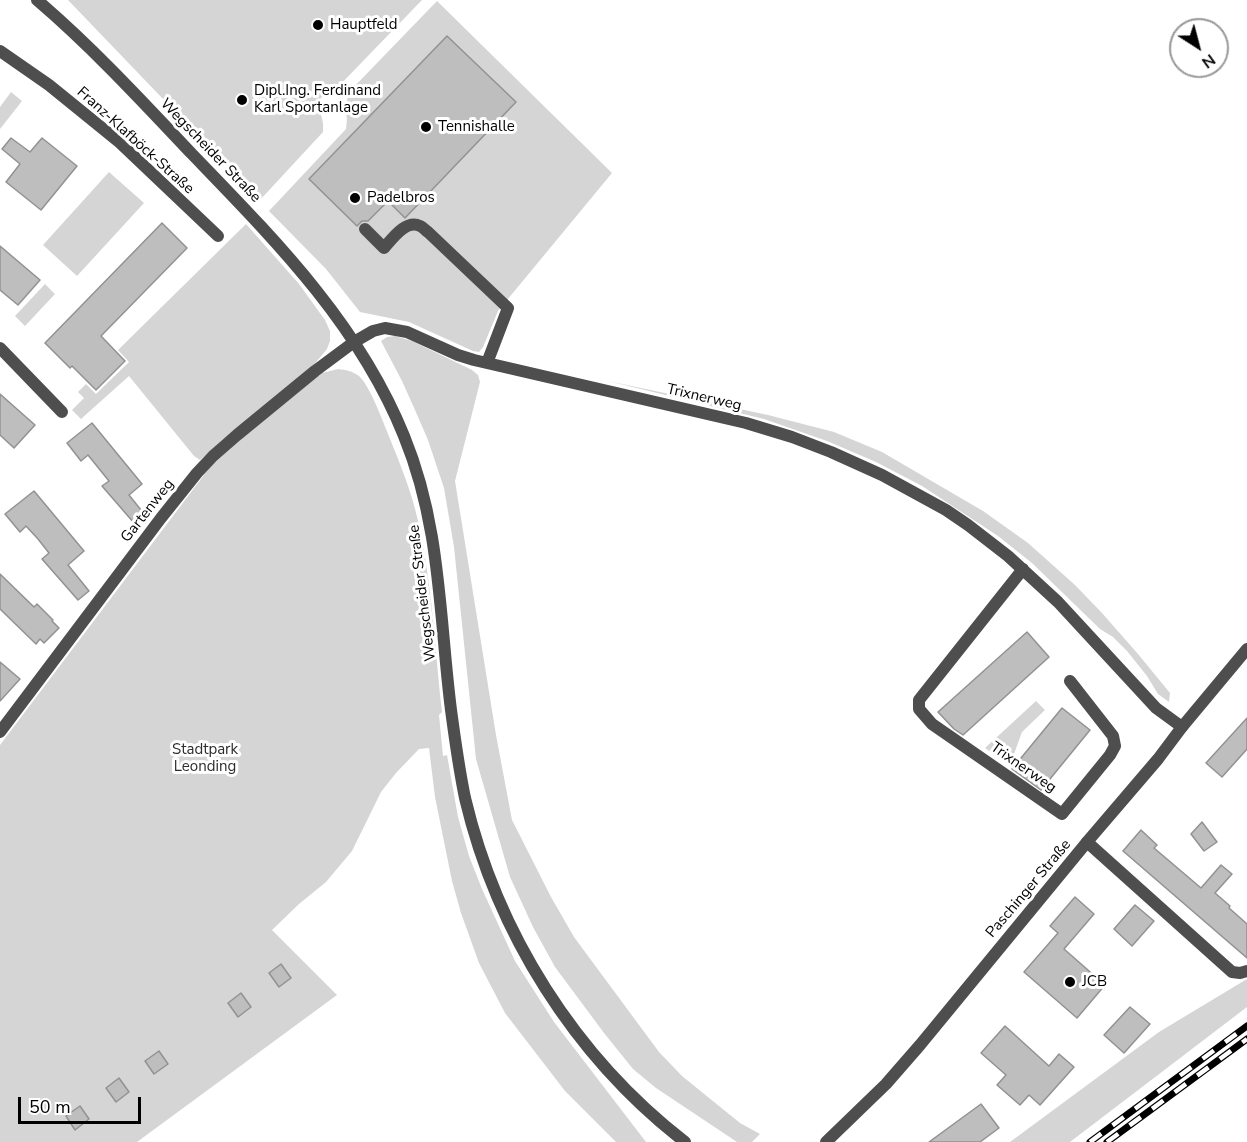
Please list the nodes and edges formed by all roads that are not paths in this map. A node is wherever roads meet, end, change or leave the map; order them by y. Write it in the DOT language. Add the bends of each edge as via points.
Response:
graph roads {
  1 [pos="37,0"];
  2 [pos="0,51"];
  3 [pos="365,229"];
  4 [pos="218,236"];
  5 [pos="354,342"];
  6 [pos="0,348"];
  7 [pos="487,363"];
  8 [pos="62,412"];
  9 [pos="1023,569"];
  10 [pos="1247,649"];
  11 [pos="1070,681"];
  12 [pos="1182,727"];
  13 [pos="0,732"];
  14 [pos="1086,842"];
  15 [pos="1247,971"];
  16 [pos="685,1142"];
  17 [pos="826,1142"];
  1 -- 5 [label="street, Wegscheider Straße" via="82,40 267,232 309,280"];
  2 -- 4 [label="street, Franz-Klafböck-Straße" via="118,141"];
  3 -- 7 [label="street" via="384,248 405,227 418,225 508,308"];
  5 -- 7 [label="street, Trixnerweg" via="373,331 398,330"];
  5 -- 13 [label="street, Gartenweg" via="246,428 197,473"];
  5 -- 16 [label="street, Wegscheider Straße" via="392,408 420,482 438,570 460,772 493,886 527,958 570,1025 632,1096"];
  6 -- 8 [label="street"];
  7 -- 9 [label="street, Trixnerweg" via="746,423 831,452 945,510"];
  9 -- 11 [label="street, Trixnerweg" via="919,700 919,709 932,724 1062,814 1115,746 1113,736"];
  9 -- 12 [label="street, Trixnerweg" via="1156,708"];
  10 -- 12 [label="street, Paschinger Straße"];
  12 -- 14 [label="street, Paschinger Straße"];
  14 -- 15 [label="street" via="1232,972"];
  14 -- 17 [label="street, Paschinger Straße" via="920,1045"];
}
